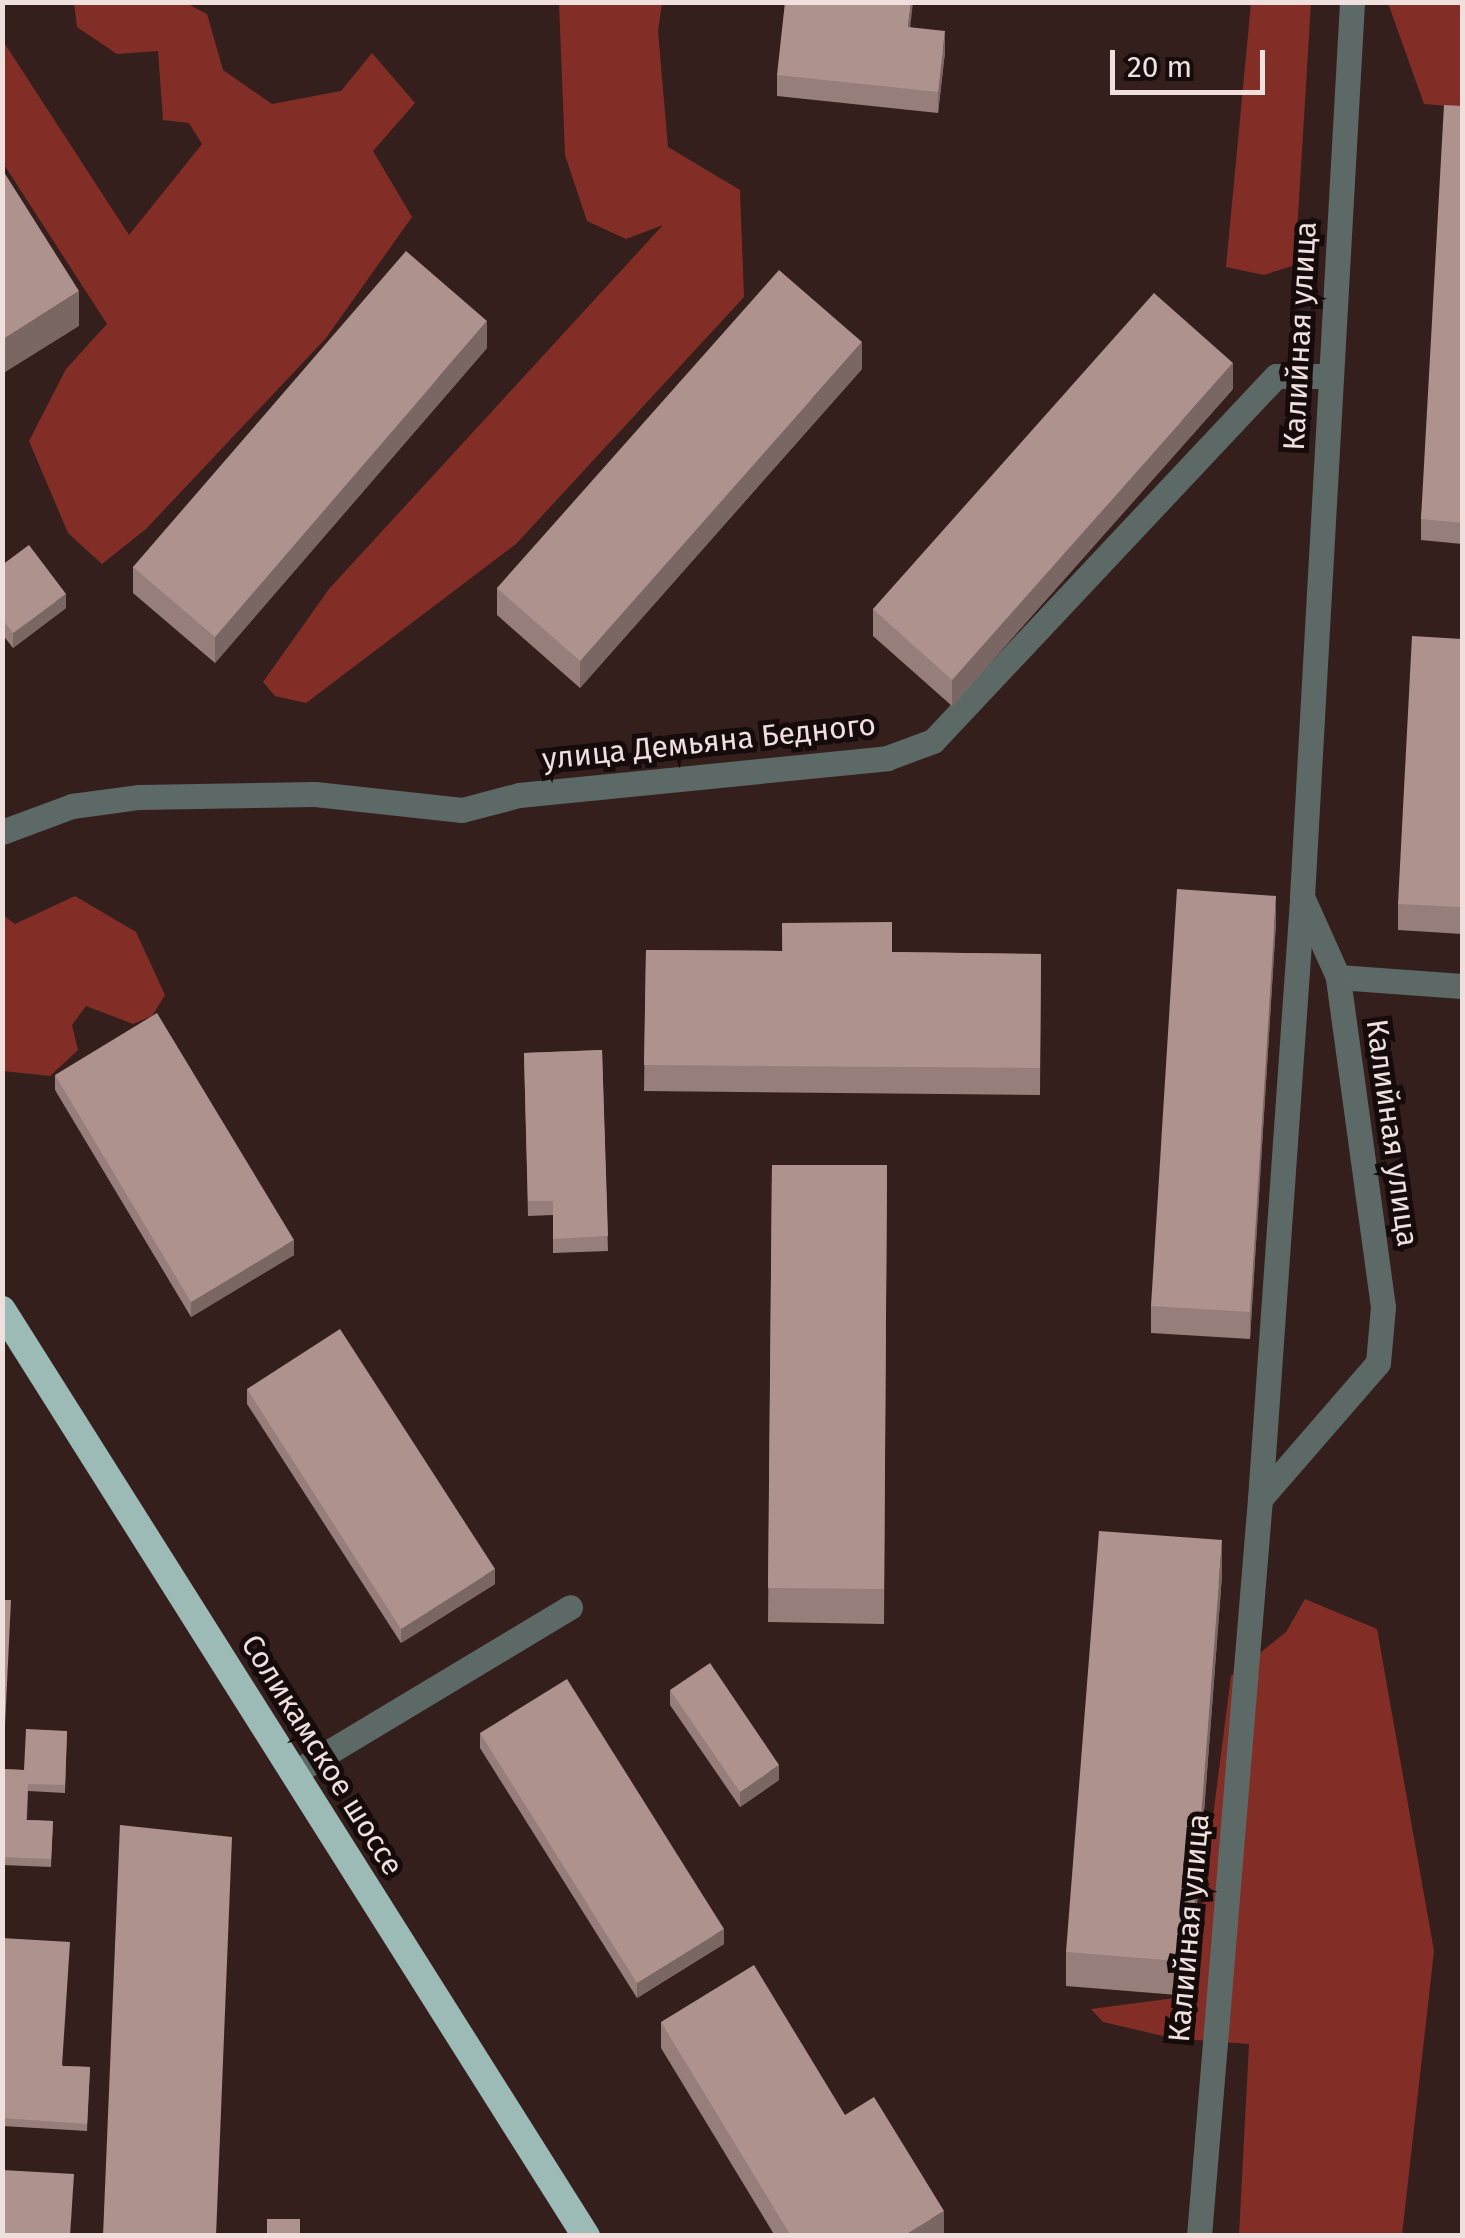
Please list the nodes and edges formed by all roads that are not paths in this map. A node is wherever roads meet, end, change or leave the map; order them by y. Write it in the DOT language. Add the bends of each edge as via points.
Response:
graph roads {
  1 [pos="1352,2"];
  2 [pos="1330,376"];
  3 [pos="2,832"];
  4 [pos="1302,897"];
  5 [pos="1338,977"];
  6 [pos="1462,986"];
  7 [pos="2,1310"];
  8 [pos="1260,1499"];
  9 [pos="570,1606"];
  10 [pos="294,1773"];
  11 [pos="586,2236"];
  12 [pos="1199,2236"];
  1 -- 2 [label="street, Калийная улица"];
  2 -- 3 [label="street, улица Демьяна Бедного" via="1276,376 934,740 887,758 520,795 462,810 315,794 139,797 72,806"];
  2 -- 4 [label="street, Калийная улица"];
  4 -- 5 [label="street, Калийная улица"];
  4 -- 8 [label="street"];
  5 -- 6 [label="street"];
  5 -- 8 [label="street, Калийная улица" via="1383,1308 1378,1363"];
  7 -- 10 [label="highway, Соликамское шоссе"];
  8 -- 12 [label="street, Калийная улица"];
  9 -- 10 [label="street"];
  10 -- 11 [label="highway, Соликамское шоссе"];
}
